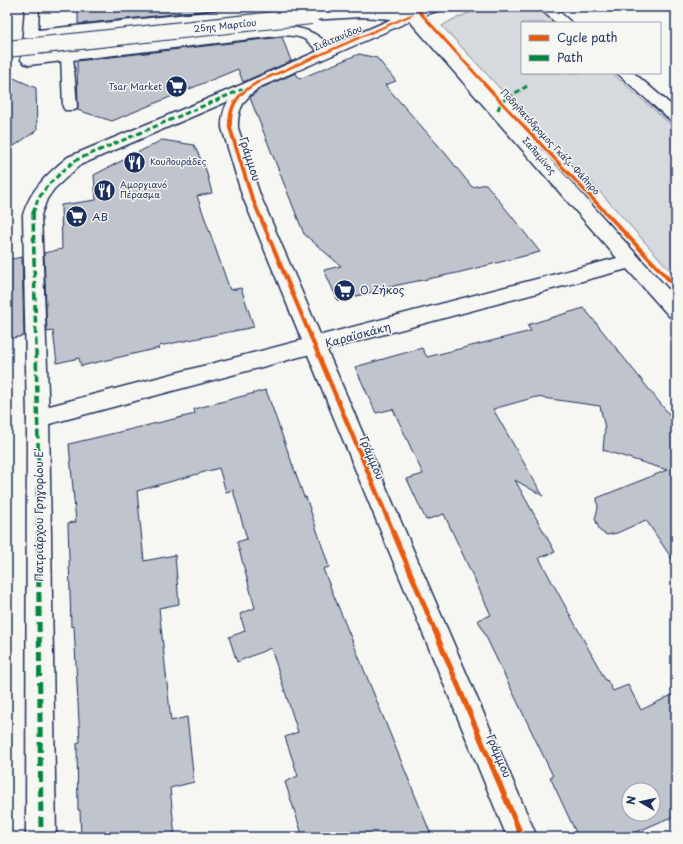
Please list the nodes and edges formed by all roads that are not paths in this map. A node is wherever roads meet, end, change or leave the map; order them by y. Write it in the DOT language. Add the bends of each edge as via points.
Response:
graph roads {
  1 [pos="32,7"];
  2 [pos="293,7"];
  3 [pos="381,7"];
  4 [pos="397,7"];
  5 [pos="435,7"];
  6 [pos="545,7"];
  7 [pos="412,15"];
  8 [pos="564,22"];
  9 [pos="30,35"];
  10 [pos="7,49"];
  11 [pos="327,52"];
  12 [pos="67,55"];
  13 [pos="626,74"];
  14 [pos="248,87"];
  15 [pos="70,107"];
  16 [pos="676,118"];
  17 [pos="40,195"];
  18 [pos="630,261"];
  19 [pos="676,311"];
  20 [pos="314,346"];
  21 [pos="38,418"];
  22 [pos="41,837"];
  23 [pos="522,837"];
  1 -- 9 [label="street"];
  2 -- 9 [label="street, 25ης Μαρτίου"];
  3 -- 7 [label="street"];
  4 -- 7 [label="street, Σαλαμίνος"];
  5 -- 7 [label="street, Σιβιτανίδου"];
  6 -- 8 [label="street"];
  7 -- 10 [label="street, 25ης Μαρτίου, bridge" via="361,12 311,16"];
  7 -- 11 [label="street, Σιβιτανίδου"];
  7 -- 18 [label="street, Σαλαμίνος"];
  9 -- 12 [label="street, 25ης Μαρτίου" via="29,60"];
  11 -- 12 [label="street, 25ης Μαρτίου" via="308,34 293,31"];
  11 -- 14 [label="street, Σιβιτανίδου"];
  12 -- 15 [label="lane"];
  13 -- 16 [label="street"];
  14 -- 17 [label="street, Σιβιτανίδου" via="74,161 53,178"];
  14 -- 20 [label="street, Γράμμου" via="231,110 230,128 251,195"];
  17 -- 21 [label="street, Πατριάρχου Γρηγορίου Ε'" via="32,216"];
  18 -- 19 [label="street, Σαλαμίνος"];
  18 -- 20 [label="street, Καραϊσκάκη"];
  20 -- 21 [label="street, Καραϊσκάκη"];
  20 -- 23 [label="street, Γράμμου"];
  21 -- 22 [label="street, Πατριάρχου Γρηγορίου Ε'"];
}
